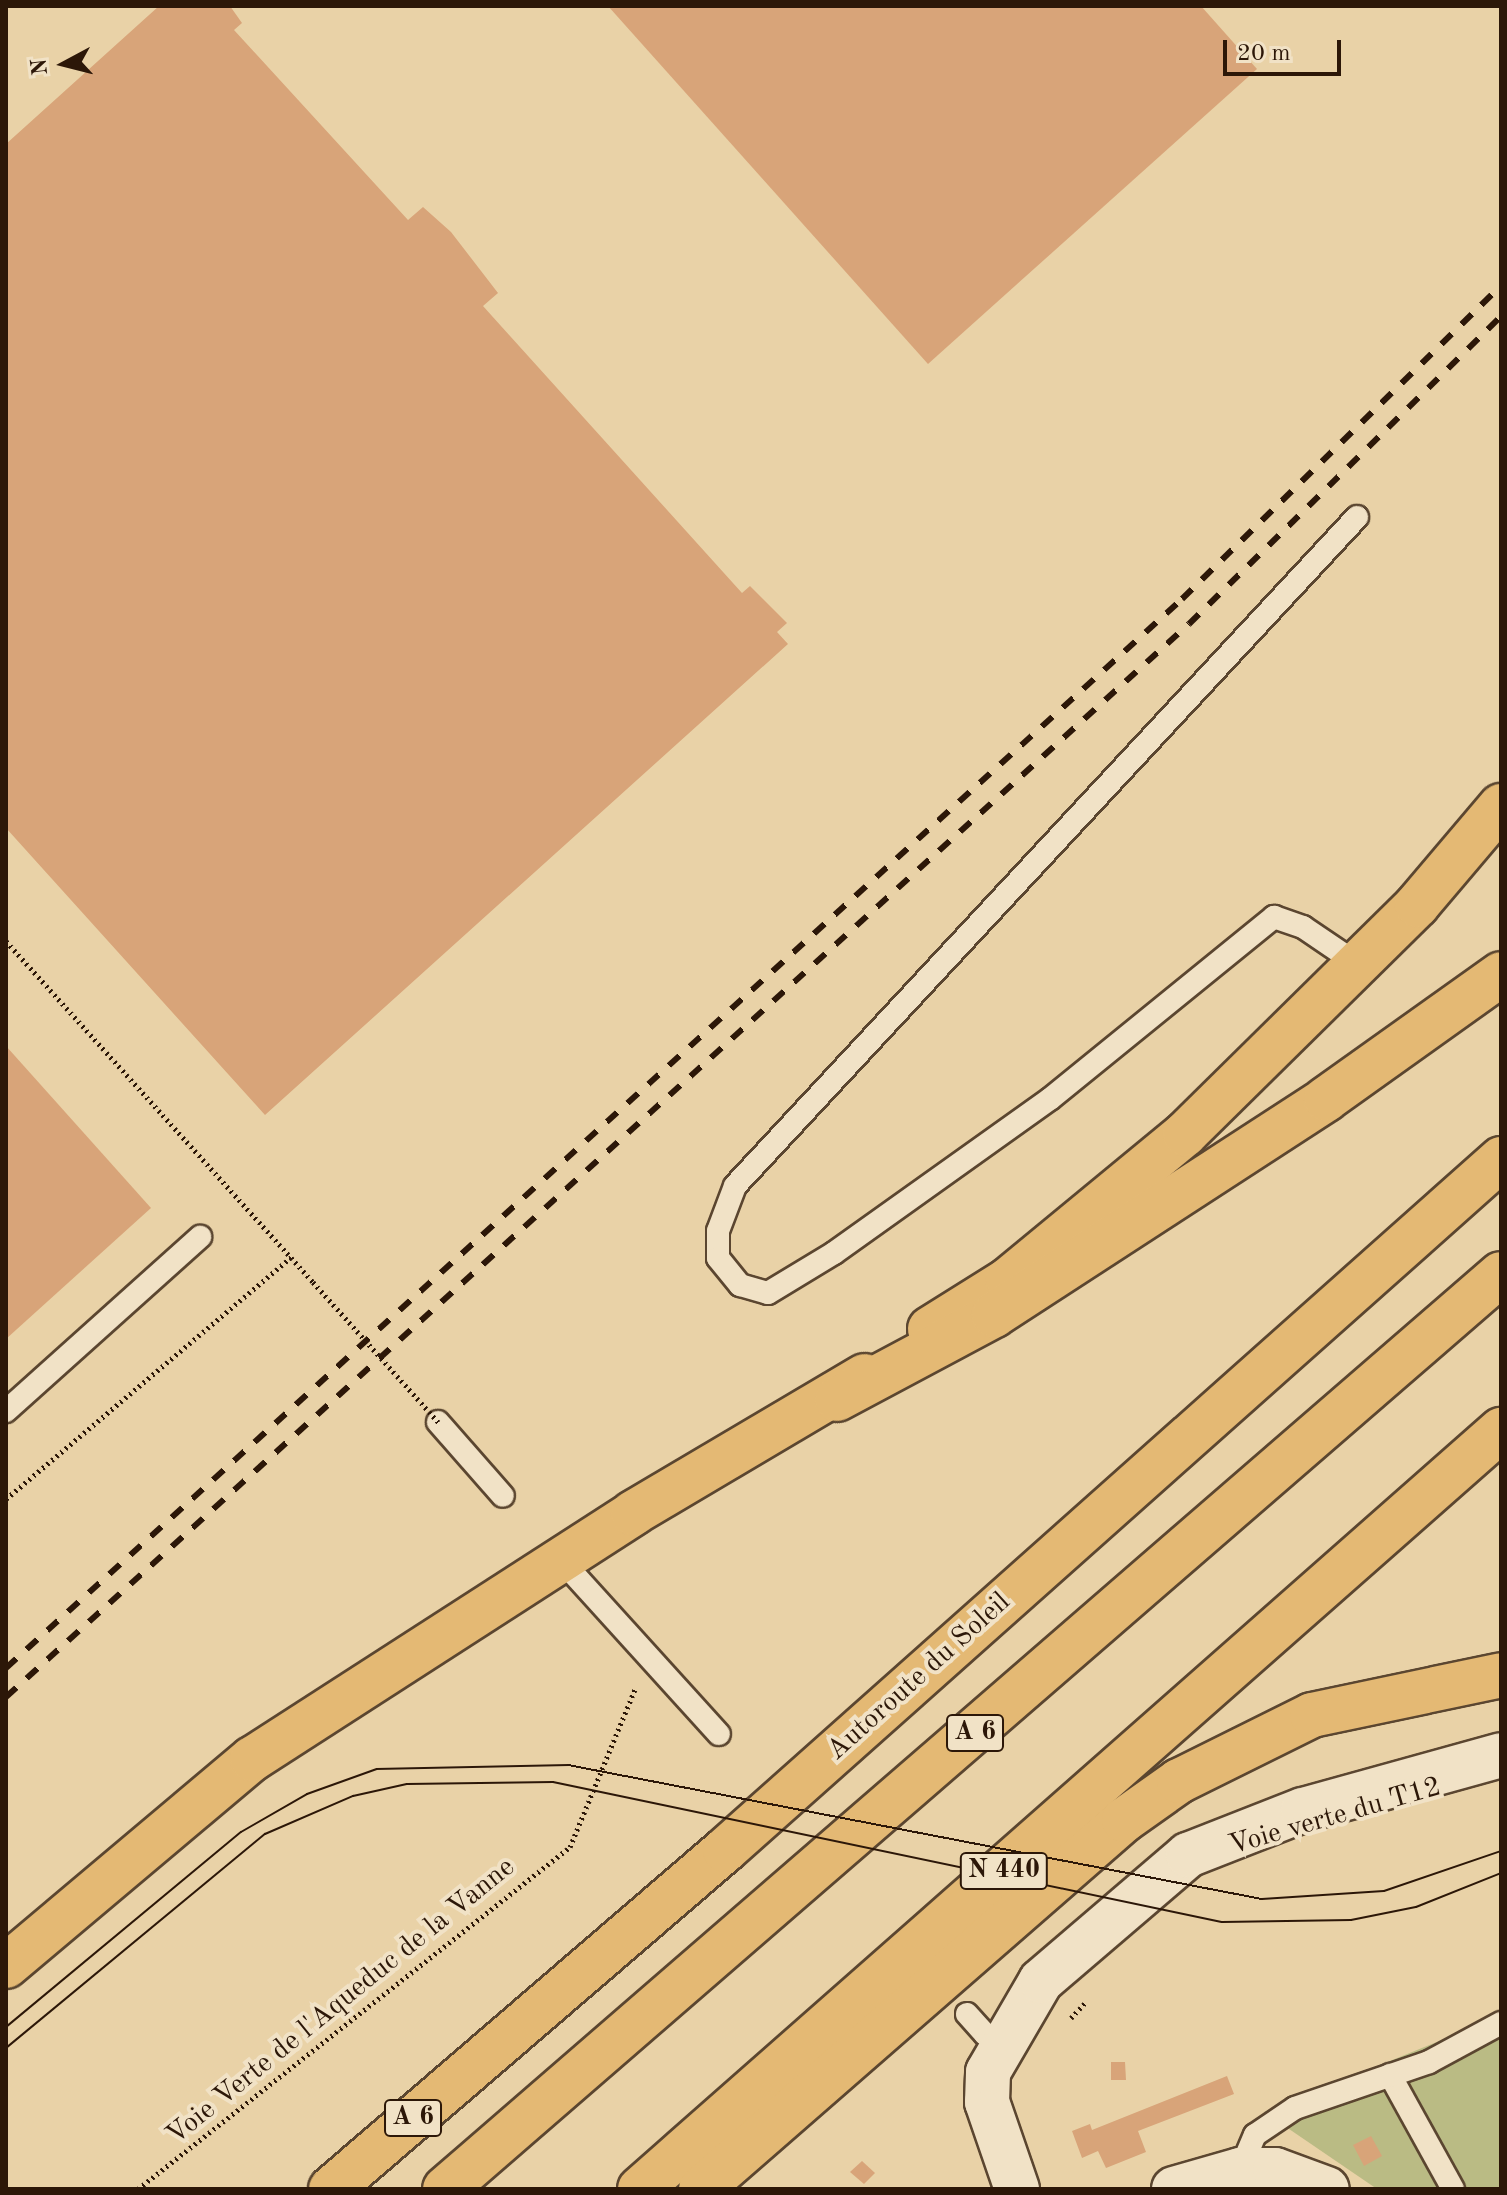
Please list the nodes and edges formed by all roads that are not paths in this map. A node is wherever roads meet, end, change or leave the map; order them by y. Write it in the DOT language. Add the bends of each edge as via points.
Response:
graph roads {
  1 [pos="1357,517"];
  2 [pos="1501,806"];
  3 [pos="1359,965"];
  4 [pos="1501,974"];
  5 [pos="1501,1159"];
  6 [pos="200,1237"];
  7 [pos="1501,1274"];
  8 [pos="837,1399"];
  9 [pos="6,1411"];
  10 [pos="438,1422"];
  11 [pos="1501,1430"];
  12 [pos="503,1496"];
  13 [pos="571,1571"];
  14 [pos="1501,1675"];
  15 [pos="719,1734"];
  16 [pos="1501,1755"];
  17 [pos="6,1966"];
  18 [pos="967,2014"];
  19 [pos="1501,2023"];
  20 [pos="1009,2041"];
  21 [pos="1390,2075"];
  22 [pos="1240,2170"];
  23 [pos="331,2189"];
  24 [pos="445,2189"];
  25 [pos="640,2189"];
  26 [pos="701,2189"];
  27 [pos="1017,2189"];
  28 [pos="1174,2189"];
  29 [pos="1327,2189"];
  30 [pos="1453,2189"];
  1 -- 3 [label="lane" via="735,1186 718,1231 718,1258 740,1285 768,1293 834,1253 1050,1099 1274,917 1303,927"];
  2 -- 3 [label="main road"];
  3 -- 8 [label="main road" via="1096,1211"];
  4 -- 8 [label="main road" via="1326,1099 994,1315"];
  5 -- 23 [label="main road, Autoroute du Soleil / A 6" via="725,1850"];
  6 -- 9 [label="lane"];
  7 -- 24 [label="main road, A 6"];
  8 -- 17 [label="main road" via="633,1513 252,1759"];
  10 -- 12 [label="lane"];
  11 -- 25 [label="main road, N 440"];
  13 -- 15 [label="lane"];
  14 -- 26 [label="main road" via="1312,1715 1179,1781 1124,1820"];
  16 -- 20 [label="street" via="1303,1810 1188,1855 1041,1981"];
  18 -- 20 [label="lane" via="985,2034"];
  19 -- 21 [label="lane"];
  20 -- 27 [label="street" via="988,2072 987,2102"];
  21 -- 22 [label="lane" via="1295,2108 1255,2135"];
  21 -- 30 [label="lane"];
  22 -- 28 [label="street"];
  22 -- 29 [label="street" via="1275,2170"];
}
